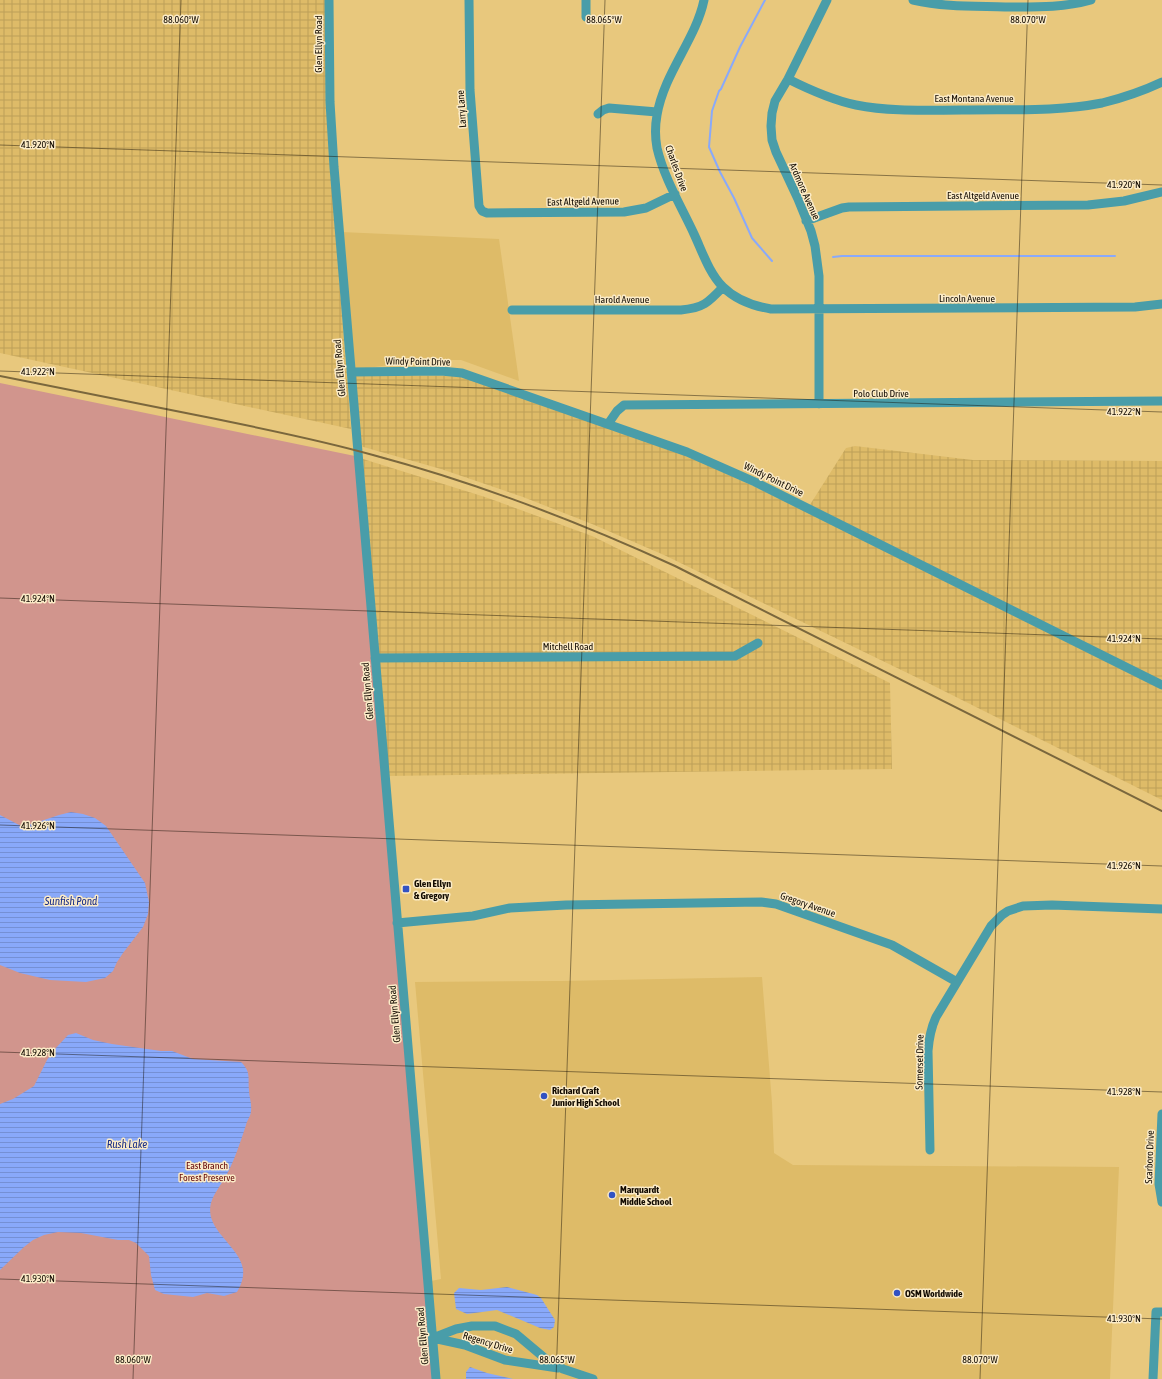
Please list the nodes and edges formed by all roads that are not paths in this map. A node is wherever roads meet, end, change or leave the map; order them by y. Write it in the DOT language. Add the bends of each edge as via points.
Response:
graph roads {
  1 [pos="329,0"];
  2 [pos="469,0"];
  3 [pos="586,0"];
  4 [pos="704,0"];
  5 [pos="827,0"];
  6 [pos="913,0"];
  7 [pos="1091,0"];
  8 [pos="957,3"];
  9 [pos="586,17"];
  10 [pos="788,80"];
  11 [pos="1162,82"];
  12 [pos="658,112"];
  13 [pos="598,114"];
  14 [pos="1162,192"];
  15 [pos="675,194"];
  16 [pos="487,213"];
  17 [pos="806,221"];
  18 [pos="723,287"];
  19 [pos="1162,304"];
  20 [pos="771,309"];
  21 [pos="512,310"];
  22 [pos="819,310"];
  23 [pos="351,372"];
  24 [pos="1162,401"];
  25 [pos="819,404"];
  26 [pos="608,424"];
  27 [pos="758,643"];
  28 [pos="376,658"];
  29 [pos="1162,686"];
  30 [pos="1162,909"];
  31 [pos="398,922"];
  32 [pos="957,982"];
  33 [pos="1162,1114"];
  34 [pos="930,1150"];
  35 [pos="1162,1202"];
  36 [pos="1159,1312"];
  37 [pos="433,1338"];
  38 [pos="563,1369"];
  39 [pos="436,1379"];
  40 [pos="593,1379"];
  41 [pos="1153,1379"];
  1 -- 23 [label="street, Glen Ellyn Road" via="330,102"];
  2 -- 16 [label="street, Larry Lane" via="470,90 479,206"];
  3 -- 9 [label="street"];
  4 -- 12 [label="street, Charles Drive" via="696,23 665,85"];
  5 -- 10 [label="street, Ardmore Avenue"];
  6 -- 8 [label="street" via="935,5"];
  7 -- 8 [label="street" via="1059,6"];
  10 -- 11 [label="street, East Montana Avenue" via="840,101 869,108 898,110 1072,107 1128,96"];
  10 -- 17 [label="street, Ardmore Avenue" via="775,101 772,140"];
  12 -- 13 [label="street" via="609,108"];
  12 -- 15 [label="street, Charles Drive" via="657,147"];
  14 -- 17 [label="street, East Altgeld Avenue" via="1124,201 1088,205 849,207"];
  15 -- 16 [label="street, East Altgeld Avenue" via="646,208 624,212"];
  15 -- 18 [label="street, Charles Drive" via="711,271"];
  17 -- 22 [label="street, Ardmore Avenue" via="811,231 818,263"];
  18 -- 20 [label="street, Charles Drive" via="746,302"];
  18 -- 21 [label="street, Harold Avenue" via="710,301 696,308 681,310"];
  19 -- 22 [label="street, Lincoln Avenue" via="1135,307"];
  20 -- 22 [label="street, Lincoln Avenue"];
  22 -- 25 [label="street, Ardmore Avenue"];
  23 -- 26 [label="street, Windy Point Drive" via="462,373"];
  23 -- 28 [label="street, Glen Ellyn Road"];
  24 -- 25 [label="street, Polo Club Drive"];
  25 -- 26 [label="street, Polo Club Drive" via="624,405"];
  26 -- 29 [label="street, Windy Point Drive" via="687,452 755,482"];
  27 -- 28 [label="street, Mitchell Road" via="735,656"];
  28 -- 31 [label="street, Glen Ellyn Road"];
  30 -- 32 [label="street" via="1052,905 1016,907 1002,915 991,926"];
  31 -- 32 [label="street, Gregory Avenue" via="473,916 510,908 761,902 776,904 892,946"];
  31 -- 37 [label="street, Glen Ellyn Road"];
  32 -- 34 [label="street, Somerset Drive" via="936,1017 929,1038"];
  33 -- 35 [label="street, Scarboro Drive" via="1159,1184"];
  36 -- 41 [label="street"];
  37 -- 38 [label="street, Regency Drive" via="465,1345 505,1360"];
  37 -- 38 [label="street, Regency Drive" via="456,1329 495,1326 516,1334 547,1360"];
  37 -- 39 [label="street, Glen Ellyn Road"];
  38 -- 40 [label="street, Regency Drive"];
}
